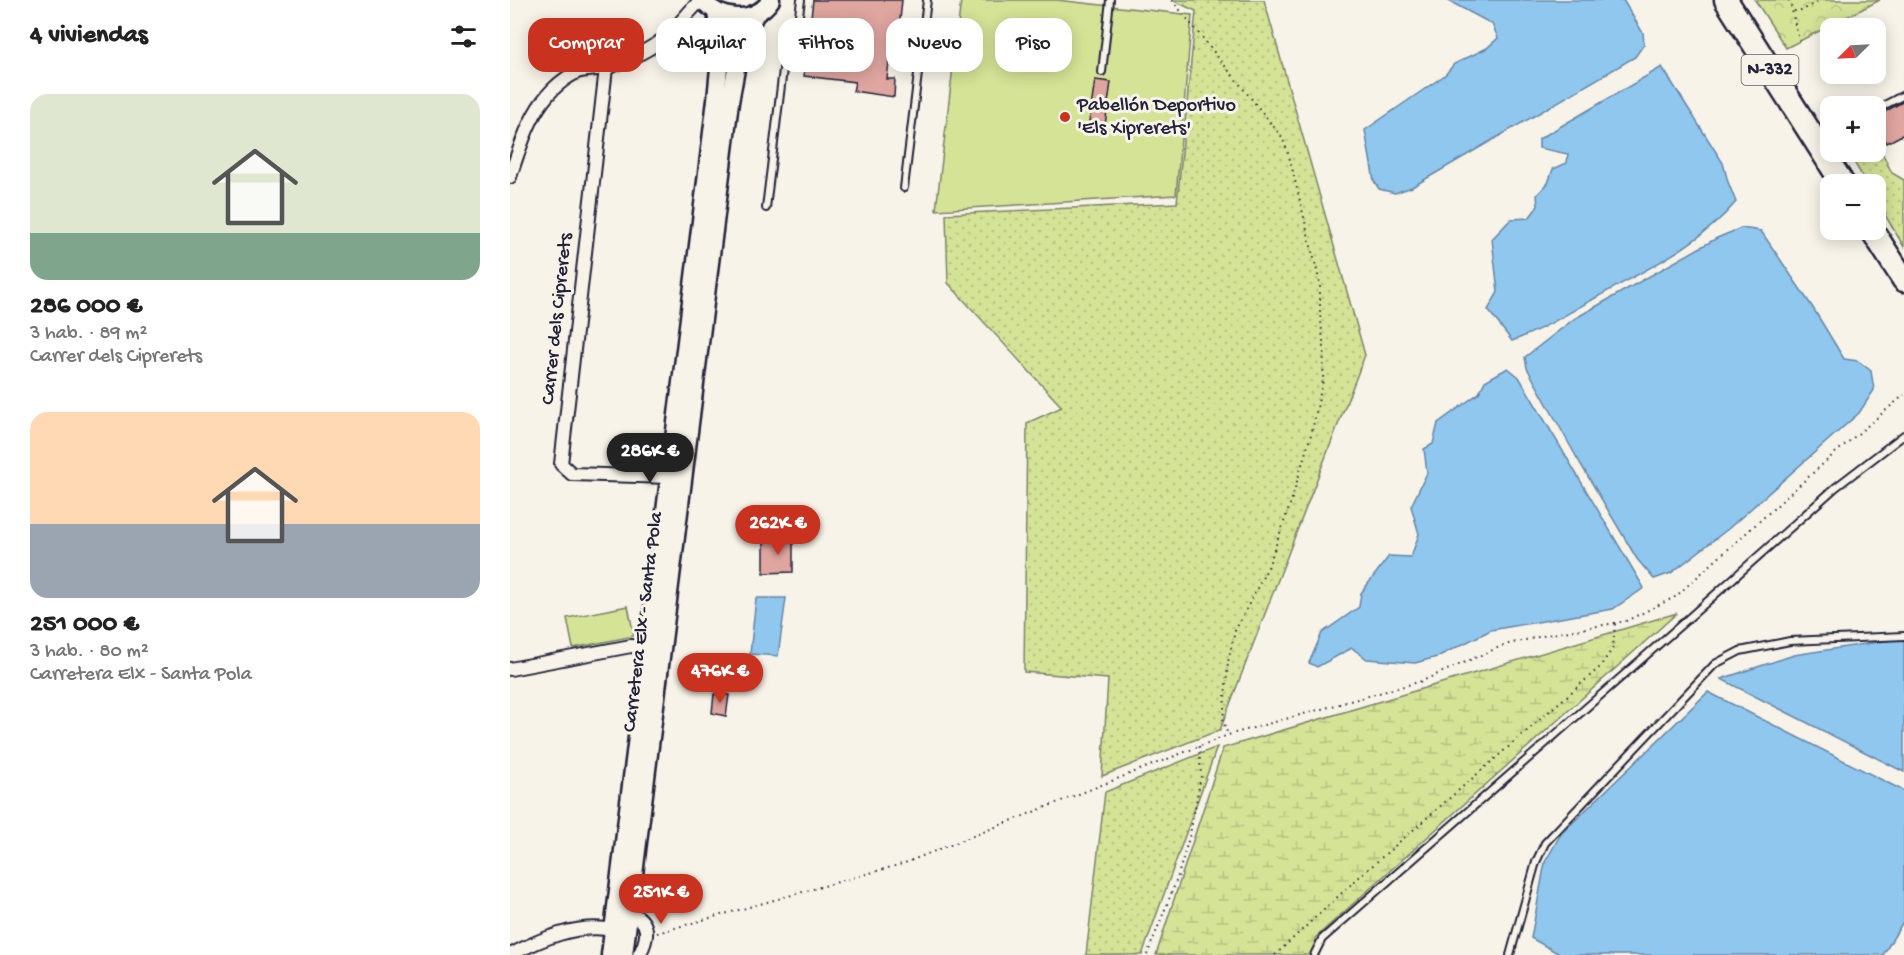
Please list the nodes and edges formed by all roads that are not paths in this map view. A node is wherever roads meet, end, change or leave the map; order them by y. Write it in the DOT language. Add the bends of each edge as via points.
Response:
graph roads {
  1 [pos="701,0"];
  2 [pos="771,0"];
  3 [pos="801,0"];
  4 [pos="927,0"];
  5 [pos="1110,0"];
  6 [pos="1726,0"];
  7 [pos="716,12"];
  8 [pos="756,13"];
  9 [pos="644,52"];
  10 [pos="578,72"];
  11 [pos="606,72"];
  12 [pos="1102,72"];
  13 [pos="1904,95"];
  14 [pos="1886,104"];
  15 [pos="1837,174"];
  16 [pos="510,177"];
  17 [pos="904,188"];
  18 [pos="766,208"];
  19 [pos="1878,240"];
  20 [pos="1904,280"];
  21 [pos="1904,435"];
  22 [pos="669,477"];
  23 [pos="1904,636"];
  24 [pos="648,647"];
  25 [pos="510,669"];
  26 [pos="629,912"];
  27 [pos="613,930"];
  28 [pos="510,955"];
  29 [pos="610,955"];
  30 [pos="624,955"];
  31 [pos="639,955"];
  32 [pos="1314,955"];
  33 [pos="1510,955"];
  1 -- 7 [label="main road"];
  1 -- 9 [label="street" via="674,30"];
  2 -- 8 [label="main road"];
  3 -- 18 [label="lane" via="786,45"];
  4 -- 17 [label="lane"];
  5 -- 12 [label="lane"];
  6 -- 15 [label="highway, N-332"];
  7 -- 8 [label="main road" via="743,17"];
  7 -- 22 [label="main road, Carretera Elx - Santa Pola" via="721,46 716,100"];
  8 -- 26 [label="main road, Carretera Elx - Santa Pola" via="741,47 730,102"];
  10 -- 16 [label="street" via="548,93 526,129"];
  11 -- 22 [label="street, Carrer dels Ciprerets" via="561,464 572,474"];
  13 -- 14 [label="lane"];
  19 -- 20 [label="highway"];
  21 -- 32 [label="lane" via="1836,487 1322,939"];
  22 -- 24 [label="main road, Carretera Elx - Santa Pola"];
  23 -- 33 [label="lane" via="1780,643 1740,651 1715,664 1545,843"];
  24 -- 25 [label="street" via="631,646"];
  24 -- 27 [label="main road, Carretera Elx - Santa Pola"];
  26 -- 30 [label="main road, Carretera Elx - Santa Pola"];
  26 -- 31 [label="street" via="646,926 645,945"];
  27 -- 28 [label="street" via="564,932"];
  27 -- 29 [label="main road, Carretera Elx - Santa Pola"];
}
